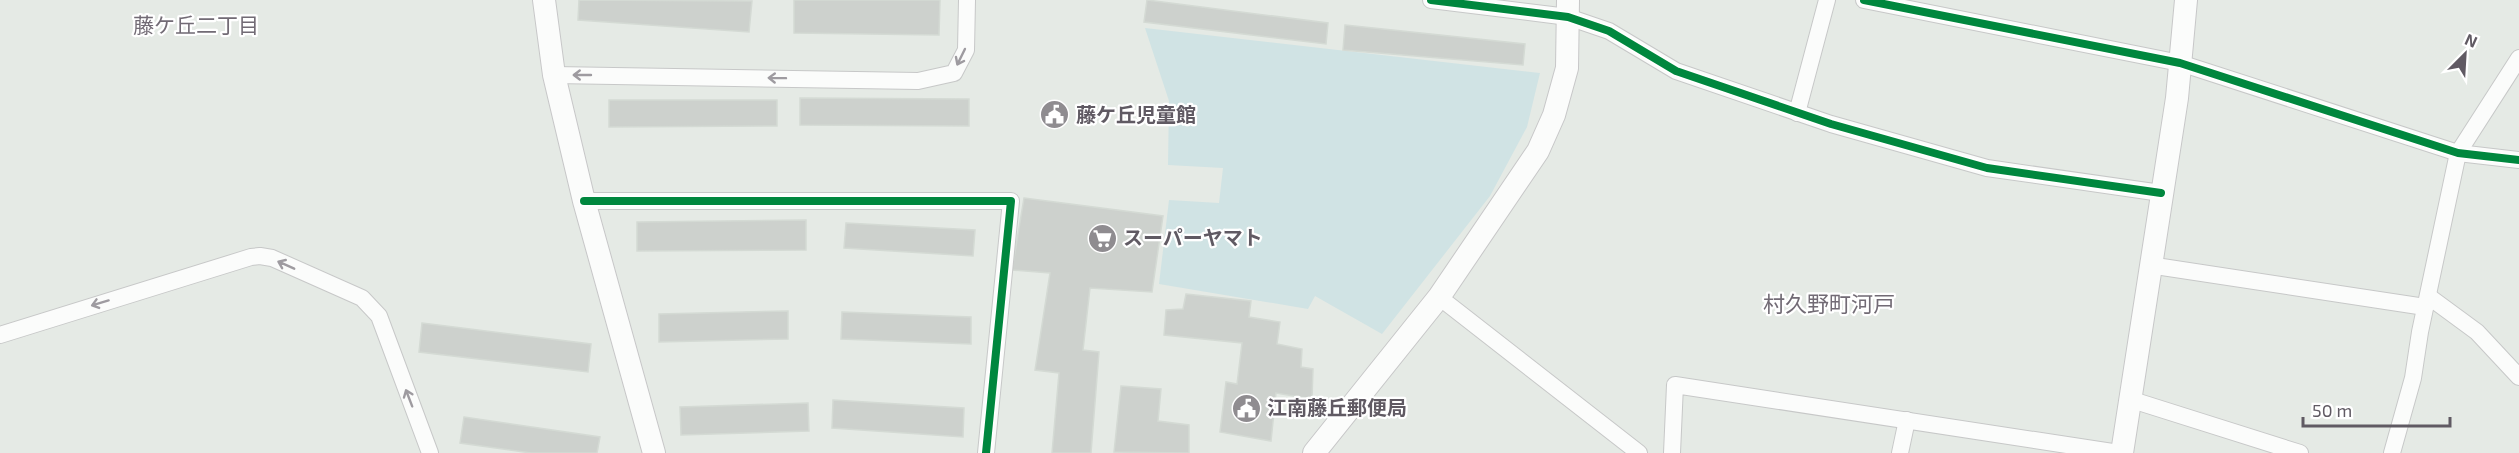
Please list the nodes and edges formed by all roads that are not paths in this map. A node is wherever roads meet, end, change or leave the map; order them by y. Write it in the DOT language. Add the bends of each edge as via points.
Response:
graph roads {
  1 [pos="544,0"];
  2 [pos="967,0"];
  3 [pos="1431,0"];
  4 [pos="1827,0"];
  5 [pos="1864,0"];
  6 [pos="2186,0"];
  7 [pos="1568,9"];
  8 [pos="2519,58"];
  9 [pos="2180,63"];
  10 [pos="554,75"];
  11 [pos="1797,113"];
  12 [pos="2458,153"];
  13 [pos="2519,160"];
  14 [pos="2161,193"];
  15 [pos="584,201"];
  16 [pos="2149,265"];
  17 [pos="1439,297"];
  18 [pos="2427,301"];
  19 [pos="0,335"];
  20 [pos="2519,377"];
  21 [pos="2129,399"];
  22 [pos="1907,420"];
  23 [pos="430,453"];
  24 [pos="654,453"];
  25 [pos="986,453"];
  26 [pos="1314,453"];
  27 [pos="1639,453"];
  28 [pos="1672,453"];
  29 [pos="1900,453"];
  30 [pos="2121,453"];
  31 [pos="2300,453"];
  32 [pos="2392,453"];
  1 -- 10 [label="street"];
  2 -- 10 [label="street, one-way" via="966,50 954,73 918,81"];
  3 -- 7 [label="street"];
  4 -- 11 [label="street"];
  5 -- 9 [label="street"];
  6 -- 9 [label="street"];
  7 -- 11 [label="street" via="1676,71"];
  7 -- 17 [label="street" via="1566,68 1554,115 1538,151"];
  8 -- 12 [label="street"];
  9 -- 12 [label="street"];
  9 -- 14 [label="street"];
  10 -- 15 [label="street"];
  11 -- 14 [label="street" via="1988,168"];
  12 -- 13 [label="street"];
  12 -- 18 [label="street"];
  14 -- 16 [label="street"];
  15 -- 24 [label="street"];
  15 -- 25 [label="street" via="1011,201"];
  16 -- 18 [label="street"];
  16 -- 21 [label="street"];
  17 -- 26 [label="street"];
  17 -- 27 [label="street"];
  18 -- 20 [label="street" via="2477,332"];
  18 -- 32 [label="street" via="2413,378"];
  23 -- 19 [label="street, one-way" via="372,306 272,258 251,258"];
  21 -- 30 [label="street"];
  21 -- 31 [label="street"];
  22 -- 28 [label="street" via="1675,385"];
  22 -- 29 [label="street"];
  22 -- 30 [label="street"];
}
